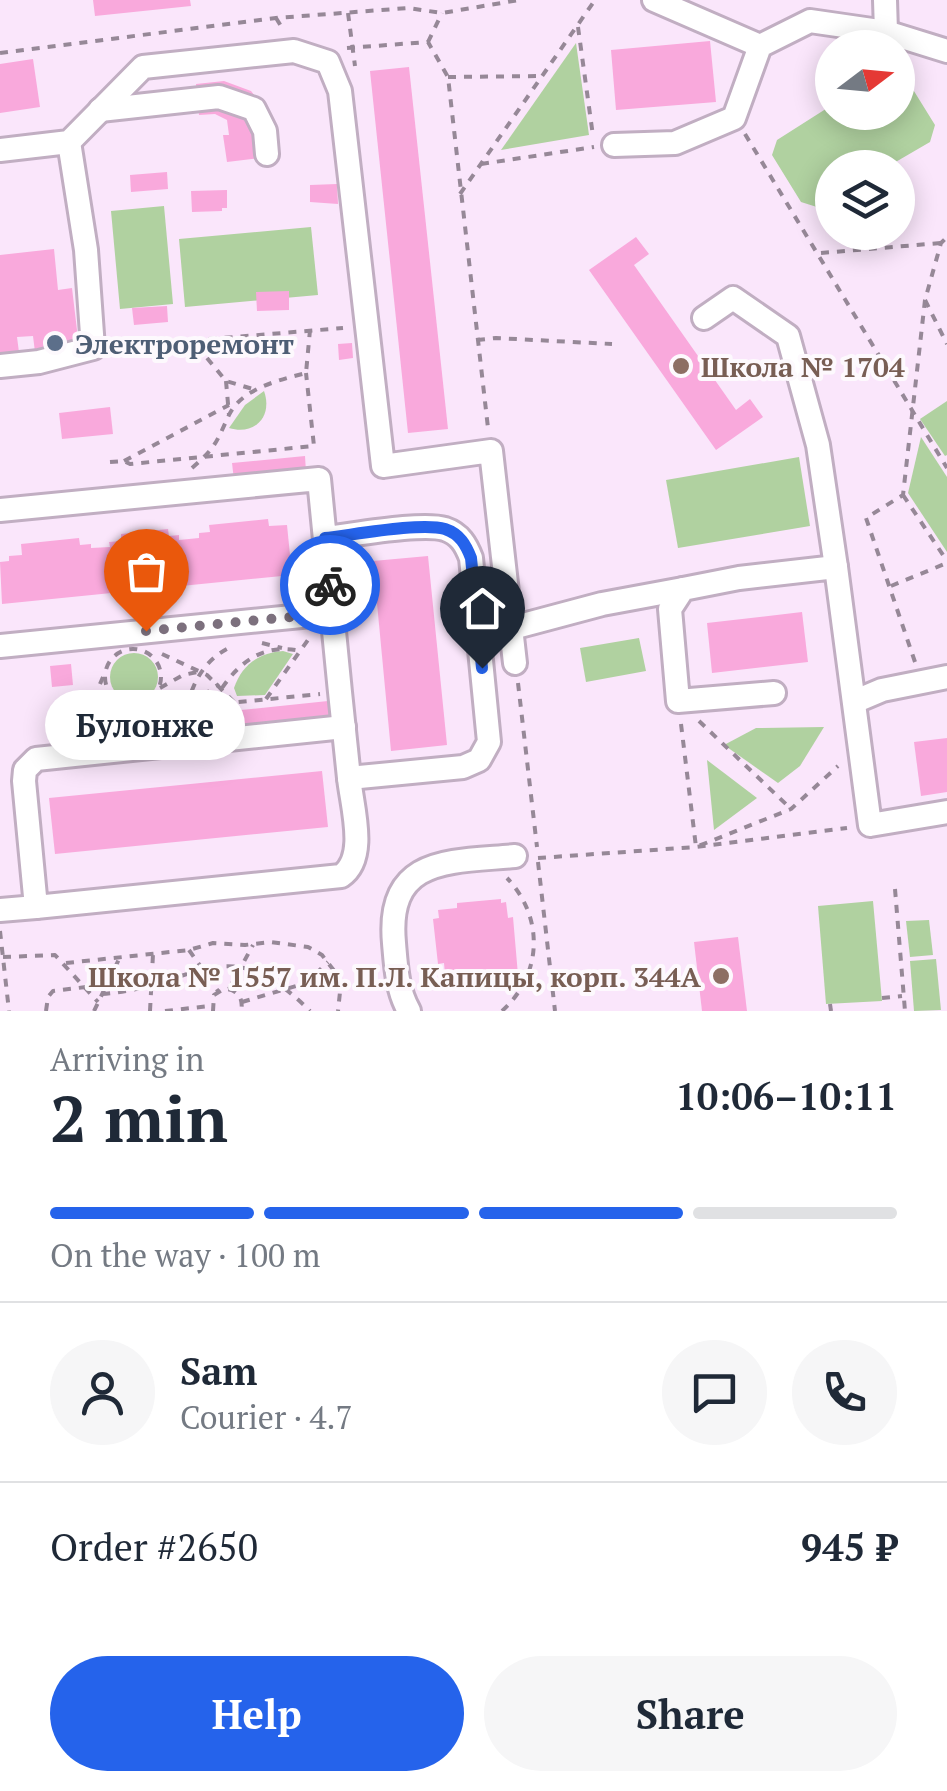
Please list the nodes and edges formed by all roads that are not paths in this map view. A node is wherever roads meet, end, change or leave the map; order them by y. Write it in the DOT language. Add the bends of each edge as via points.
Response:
graph roads {
  1 [pos="654,0"];
  2 [pos="886,0"];
  3 [pos="873,30"];
  4 [pos="886,30"];
  5 [pos="915,41"];
  6 [pos="760,46"];
  7 [pos="947,50"];
  8 [pos="100,110"];
  9 [pos="68,142"];
  10 [pos="614,144"];
  11 [pos="0,150"];
  12 [pos="267,154"];
  13 [pos="704,318"];
  14 [pos="0,366"];
  15 [pos="0,510"];
  16 [pos="325,538"];
  17 [pos="836,567"];
  18 [pos="683,588"];
  19 [pos="330,613"];
  20 [pos="512,628"];
  21 [pos="0,646"];
  22 [pos="516,663"];
  23 [pos="947,677"];
  24 [pos="774,693"];
  25 [pos="856,701"];
  26 [pos="339,710"];
  27 [pos="349,778"];
  28 [pos="947,812"];
  29 [pos="527,857"];
  30 [pos="36,906"];
  31 [pos="0,910"];
  32 [pos="408,1011"];
  1 -- 6 [label="lane"];
  2 -- 4 [label="lane"];
  3 -- 6 [label="lane" via="810,20"];
  5 -- 7 [label="lane"];
  6 -- 10 [label="lane" via="734,118 674,143"];
  8 -- 9 [label="lane"];
  8 -- 12 [label="lane" via="219,97 254,109"];
  8 -- 20 [label="lane" via="143,67 294,50 328,62 340,91 383,466 492,451"];
  9 -- 11 [label="lane"];
  9 -- 14 [label="lane" via="94,348"];
  13 -- 17 [label="lane" via="733,298 788,336 818,445"];
  15 -- 16 [label="lane" via="312,472"];
  16 -- 19 [label="lane"];
  16 -- 27 [label="lane" via="433,527 456,534 471,558 487,750 463,767"];
  17 -- 18 [label="lane"];
  17 -- 25 [label="lane"];
  18 -- 20 [label="lane"];
  18 -- 24 [label="lane" via="670,609 678,700"];
  19 -- 21 [label="lane"];
  19 -- 26 [label="lane"];
  20 -- 22 [label="lane"];
  23 -- 25 [label="lane"];
  25 -- 28 [label="lane" via="870,826"];
  26 -- 27 [label="lane"];
  26 -- 30 [label="lane" via="182,743 42,757 29,764"];
  27 -- 30 [label="lane" via="356,851 341,876"];
  29 -- 32 [label="lane" via="428,867 401,890 392,918 398,985"];
  30 -- 31 [label="lane"];
}
